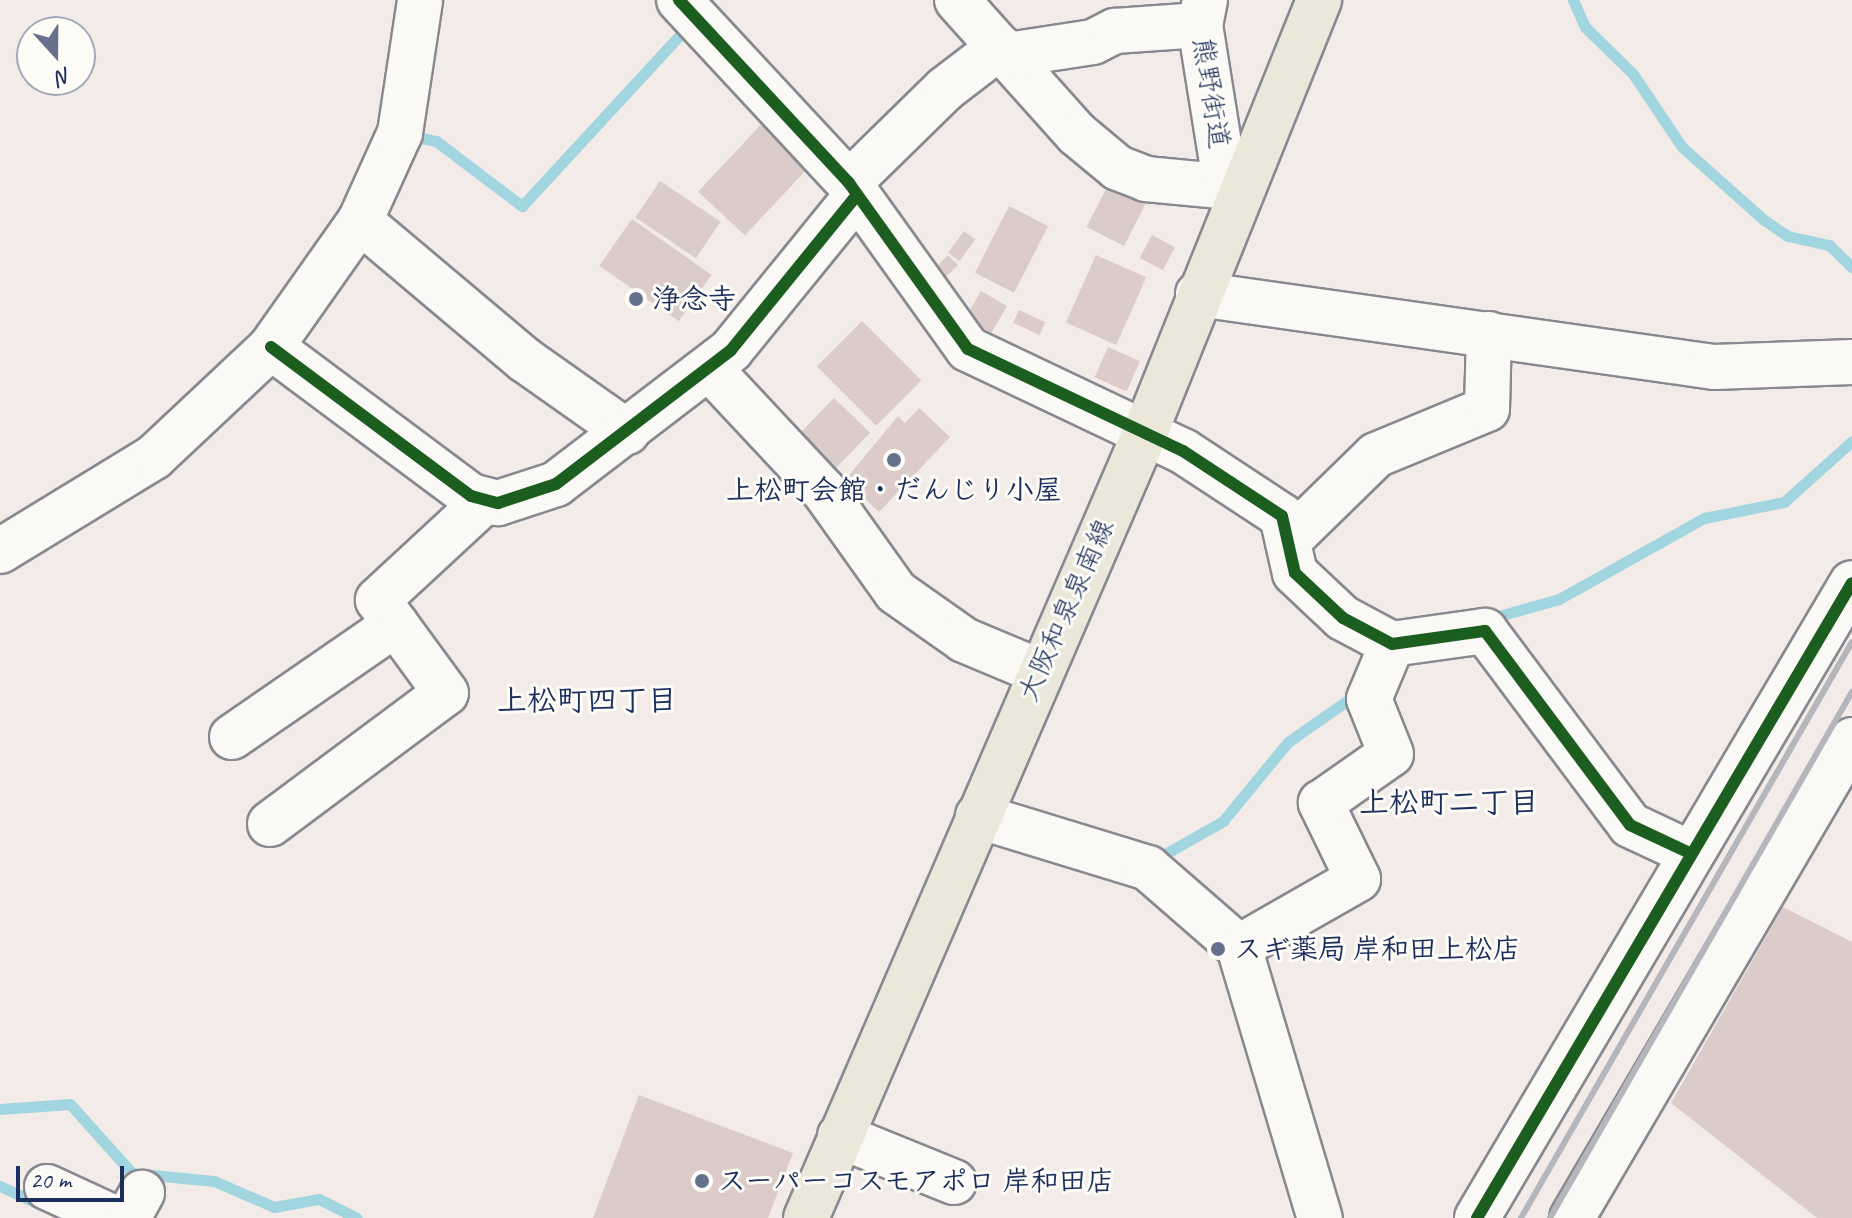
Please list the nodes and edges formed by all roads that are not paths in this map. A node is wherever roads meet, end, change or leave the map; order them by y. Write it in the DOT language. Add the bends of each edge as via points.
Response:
graph roads {
  1 [pos="420,0"];
  2 [pos="679,0"];
  3 [pos="957,0"];
  4 [pos="1319,0"];
  5 [pos="1202,12"];
  6 [pos="1004,51"];
  7 [pos="1234,187"];
  8 [pos="852,190"];
  9 [pos="360,221"];
  10 [pos="1198,294"];
  11 [pos="1489,334"];
  12 [pos="271,347"];
  13 [pos="1852,362"];
  14 [pos="709,368"];
  15 [pos="627,432"];
  16 [pos="1145,433"];
  17 [pos="486,500"];
  18 [pos="1288,541"];
  19 [pos="0,551"];
  20 [pos="1852,583"];
  21 [pos="396,624"];
  22 [pos="1392,644"];
  23 [pos="1038,671"];
  24 [pos="232,737"];
  25 [pos="1852,740"];
  26 [pos="978,816"];
  27 [pos="270,824"];
  28 [pos="1692,854"];
  29 [pos="1239,947"];
  30 [pos="840,1136"];
  31 [pos="954,1182"];
  32 [pos="47,1187"];
  33 [pos="128,1210"];
  34 [pos="806,1218"];
  35 [pos="1320,1218"];
  36 [pos="1477,1218"];
  37 [pos="1572,1218"];
  1 -- 9 [label="street" via="400,133"];
  2 -- 8 [label="street"];
  3 -- 6 [label="street"];
  4 -- 7 [label="main road, 大阪和泉泉南線"];
  5 -- 6 [label="street" via="1115,31 1093,42"];
  5 -- 7 [label="street, 熊野街道"];
  6 -- 7 [label="street" via="1077,134 1118,168 1146,179"];
  6 -- 8 [label="street" via="945,89"];
  7 -- 10 [label="main road, 大阪和泉泉南線"];
  8 -- 14 [label="street"];
  8 -- 16 [label="street" via="968,349"];
  9 -- 12 [label="street"];
  9 -- 15 [label="street" via="525,360"];
  10 -- 11 [label="street"];
  10 -- 16 [label="main road, 大阪和泉泉南線"];
  11 -- 13 [label="street" via="1714,367"];
  11 -- 18 [label="street" via="1487,409 1376,455"];
  12 -- 17 [label="street"];
  12 -- 19 [label="street" via="154,457"];
  14 -- 15 [label="street"];
  14 -- 23 [label="street" via="824,491 896,592 964,640"];
  15 -- 17 [label="street" via="556,484"];
  16 -- 18 [label="street" via="1282,516"];
  16 -- 23 [label="main road, 大阪和泉泉南線"];
  17 -- 21 [label="street" via="378,600"];
  18 -- 22 [label="street" via="1295,573 1311,590 1343,618"];
  20 -- 28 [label="street"];
  21 -- 24 [label="street"];
  21 -- 27 [label="street" via="446,693"];
  22 -- 28 [label="street" via="1485,631 1630,825"];
  22 -- 29 [label="street" via="1369,699 1391,754 1321,803 1358,879"];
  23 -- 26 [label="main road, 大阪和泉泉南線"];
  25 -- 37 [label="street"];
  26 -- 29 [label="street" via="1148,868"];
  26 -- 30 [label="main road, 大阪和泉泉南線"];
  28 -- 36 [label="street"];
  29 -- 35 [label="street"];
  30 -- 31 [label="street"];
  30 -- 34 [label="main road, 大阪和泉泉南線"];
  32 -- 33 [label="street"];
}
